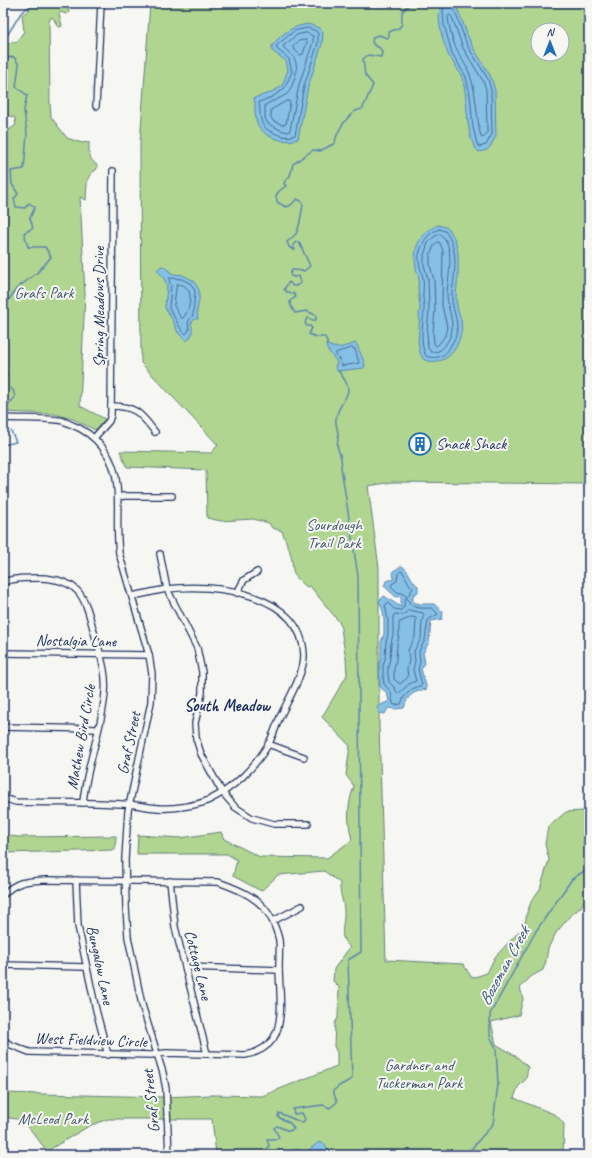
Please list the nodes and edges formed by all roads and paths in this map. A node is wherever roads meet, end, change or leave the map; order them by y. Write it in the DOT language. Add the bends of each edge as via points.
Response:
graph roads {
  1 [pos="101,3"];
  2 [pos="96,106"];
  3 [pos="113,172"];
  4 [pos="111,406"];
  5 [pos="3,418"];
  6 [pos="155,432"];
  7 [pos="94,438"];
  8 [pos="172,496"];
  9 [pos="118,497"];
  10 [pos="160,554"];
  11 [pos="257,572"];
  12 [pos="3,582"];
  13 [pos="167,589"];
  14 [pos="237,593"];
  15 [pos="132,596"];
  16 [pos="3,653"];
  17 [pos="100,654"];
  18 [pos="149,655"];
  19 [pos="3,728"];
  20 [pos="98,729"];
  21 [pos="268,744"];
  22 [pos="304,757"];
  23 [pos="222,792"];
  24 [pos="3,798"];
  25 [pos="83,803"];
  26 [pos="129,804"];
  27 [pos="308,824"];
  28 [pos="76,880"];
  29 [pos="125,881"];
  30 [pos="170,882"];
  31 [pos="3,895"];
  32 [pos="302,906"];
  33 [pos="273,921"];
  34 [pos="3,965"];
  35 [pos="86,967"];
  36 [pos="186,967"];
  37 [pos="279,970"];
  38 [pos="3,1039"];
  39 [pos="158,1054"];
  40 [pos="207,1054"];
  41 [pos="108,1055"];
  42 [pos="169,1155"];
  1 -- 2 [label="street"];
  3 -- 4 [label="street, Spring Meadows Drive"];
  4 -- 6 [label="street" via="135,410"];
  4 -- 7 [label="street, Spring Meadows Drive" via="109,421"];
  5 -- 7 [label="street, Graf Street" via="60,420 77,426"];
  7 -- 9 [label="street, Graf Street" via="114,465"];
  8 -- 9 [label="street"];
  9 -- 15 [label="street, Graf Street" via="118,545"];
  10 -- 13 [label="street"];
  11 -- 14 [label="street" via="244,580"];
  12 -- 17 [label="street, Mathew Bird Circle" via="17,578 49,579 61,580 72,585 86,604"];
  13 -- 14 [label="street, Mathew Bird Circle" via="200,588"];
  13 -- 15 [label="street, Mathew Bird Circle"];
  13 -- 23 [label="street" via="197,648 202,672 202,693 195,722 196,738 201,754"];
  14 -- 21 [label="street, Mathew Bird Circle" via="272,605 285,613 302,640 304,656 299,678"];
  15 -- 18 [label="street, Graf Street"];
  16 -- 17 [label="street, Nostalgia Lane"];
  17 -- 18 [label="street, Nostalgia Lane"];
  17 -- 20 [label="street, Mathew Bird Circle" via="105,692"];
  18 -- 26 [label="street, Graf Street" via="152,674 151,702"];
  19 -- 20 [label="street"];
  20 -- 25 [label="street, Mathew Bird Circle"];
  21 -- 22 [label="street"];
  21 -- 23 [label="street, Mathew Bird Circle" via="254,765 237,782"];
  23 -- 26 [label="street, Mathew Bird Circle" via="209,800 186,806 160,808"];
  23 -- 27 [label="street" via="235,806 252,818 274,824"];
  24 -- 25 [label="street, Mathew Bird Circle" via="16,802"];
  25 -- 26 [label="street, Mathew Bird Circle"];
  26 -- 29 [label="street, Graf Street"];
  28 -- 29 [label="street"];
  28 -- 31 [label="street" via="26,881 10,887"];
  28 -- 35 [label="street, Bungalow Lane" via="78,926"];
  29 -- 30 [label="street, West Fieldview Circle"];
  29 -- 39 [label="street, Graf Street" via="128,937 142,1004"];
  30 -- 33 [label="street, West Fieldview Circle" via="218,882 239,889 254,898"];
  30 -- 36 [label="street, Cottage Lane" via="175,927"];
  32 -- 33 [label="street"];
  33 -- 37 [label="street, West Fieldview Circle" via="279,939"];
  34 -- 35 [label="street"];
  35 -- 41 [label="street, Bungalow Lane"];
  36 -- 37 [label="street"];
  36 -- 40 [label="street, Cottage Lane"];
  37 -- 40 [label="street, West Fieldview Circle" via="280,1012 273,1039 256,1053"];
  38 -- 41 [label="street, West Fieldview Circle" via="29,1052"];
  39 -- 40 [label="street, West Fieldview Circle"];
  39 -- 41 [label="street, West Fieldview Circle"];
  39 -- 42 [label="street, Graf Street" via="166,1089"];
}
